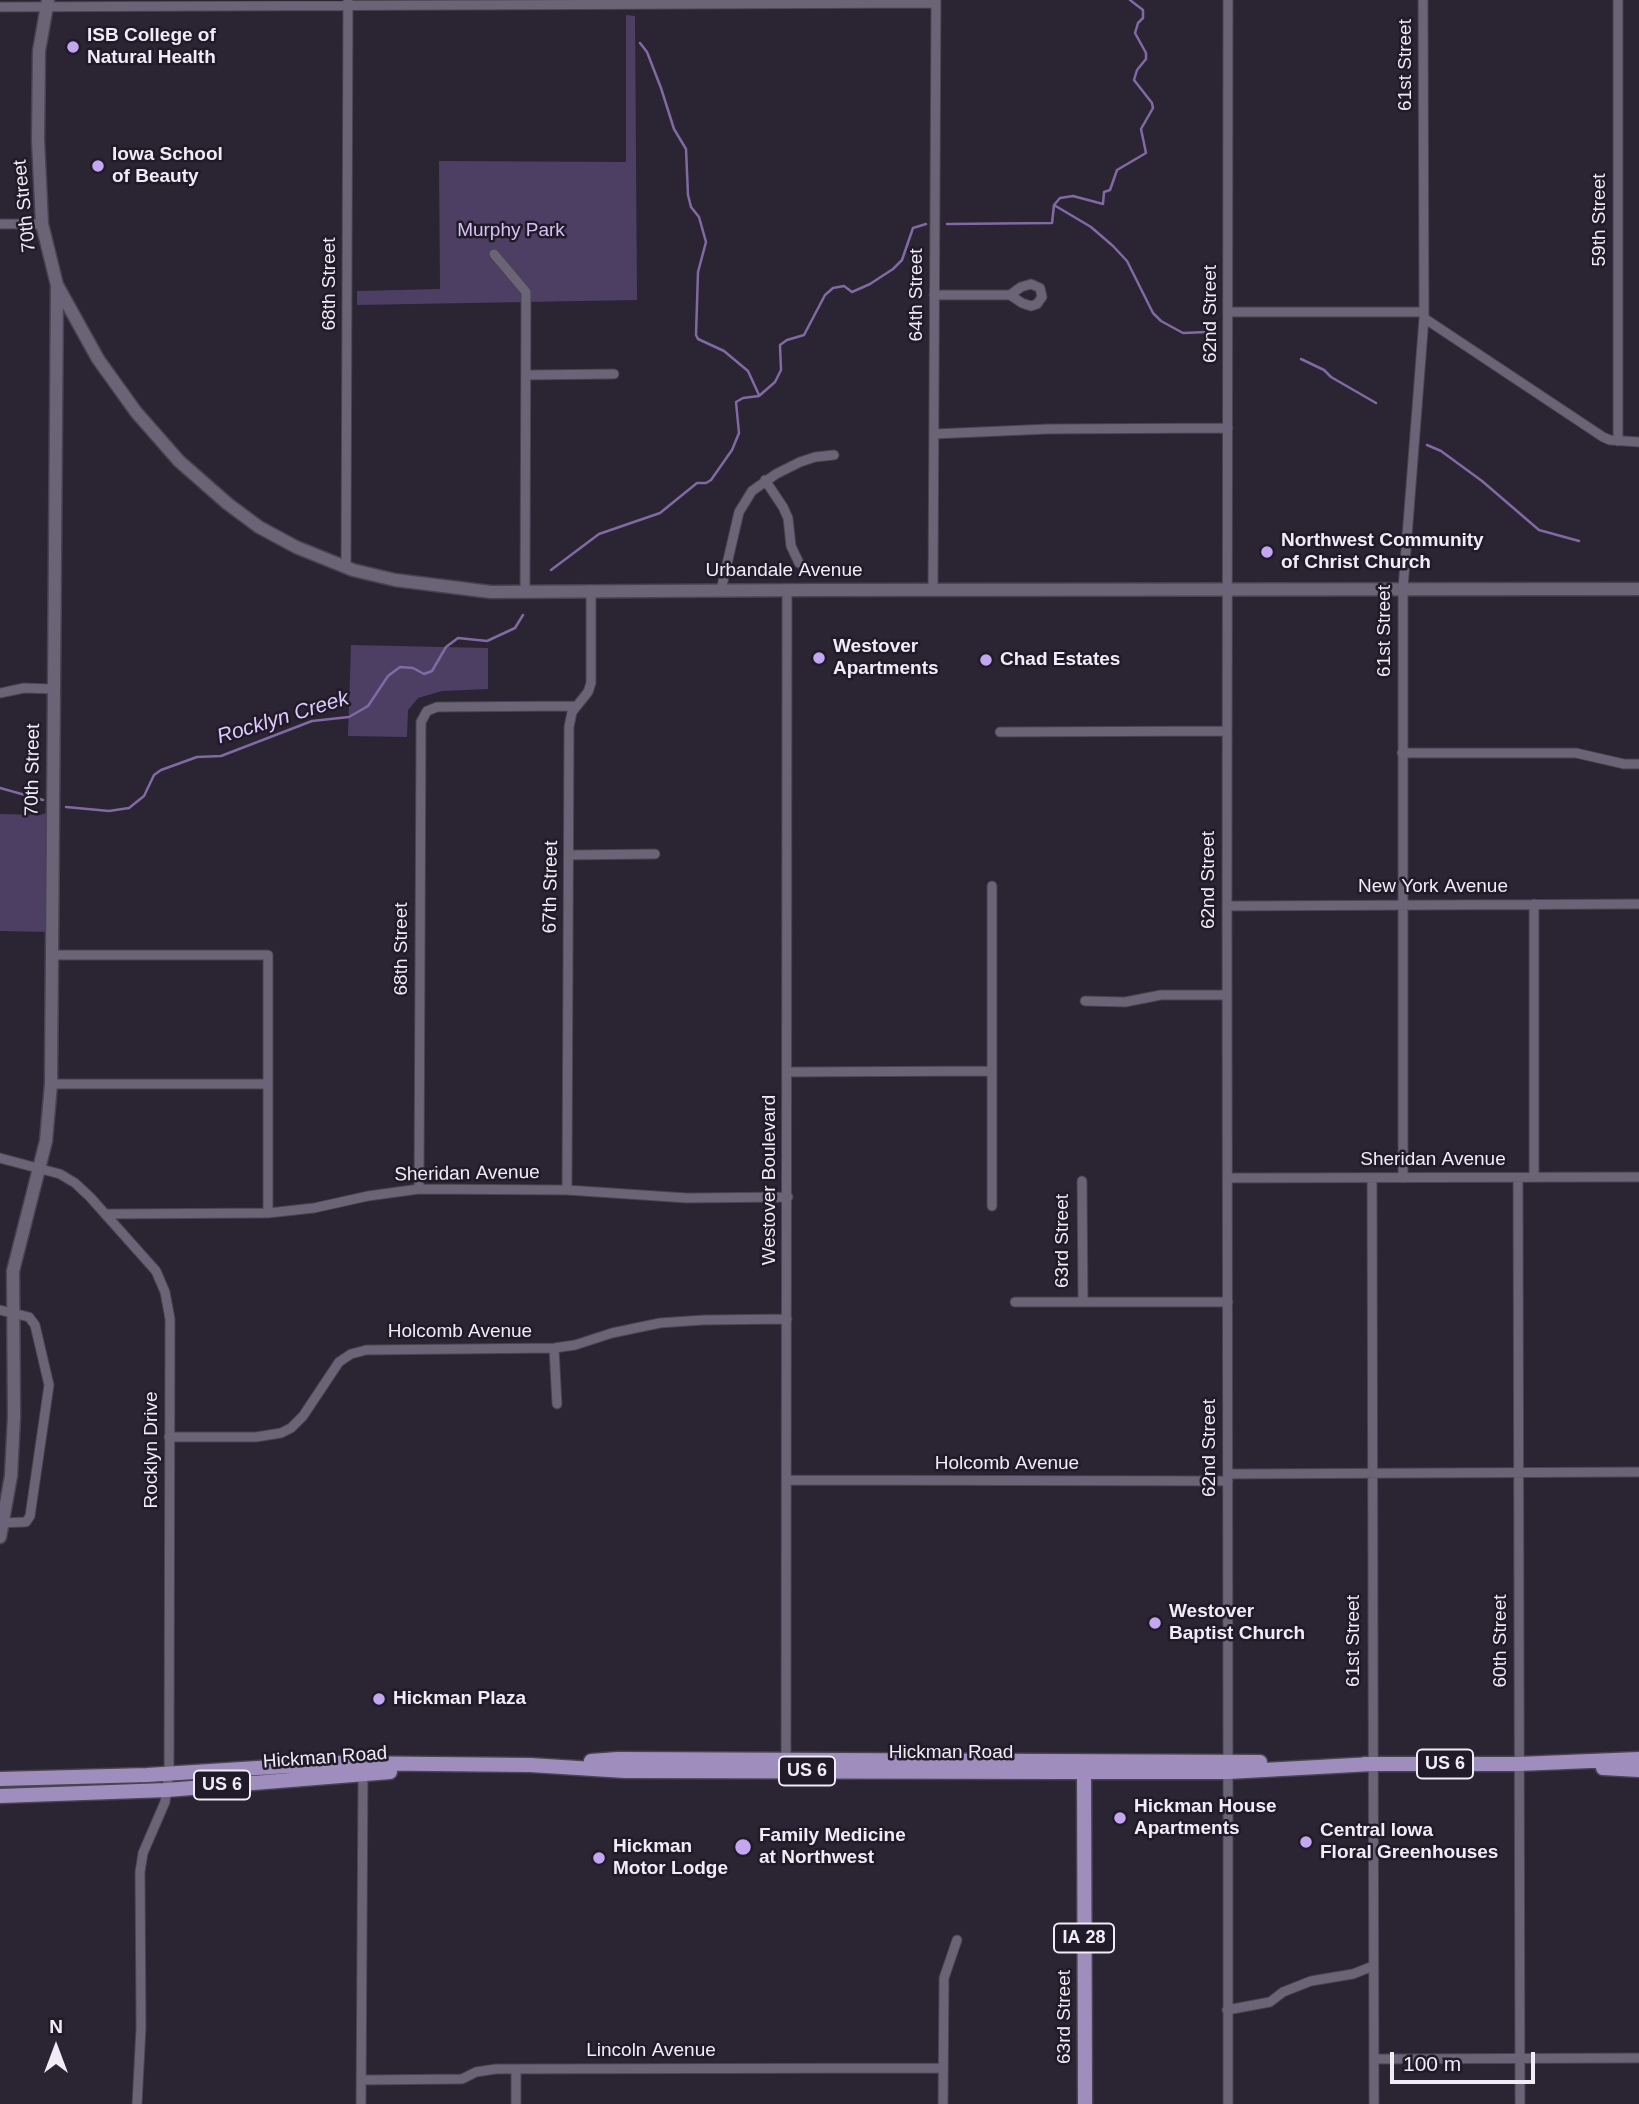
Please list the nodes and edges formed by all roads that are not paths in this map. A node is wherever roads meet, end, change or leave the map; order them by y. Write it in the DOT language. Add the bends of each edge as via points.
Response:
graph roads {
  1 [pos="1228,0"];
  2 [pos="1423,0"];
  3 [pos="1618,0"];
  4 [pos="936,1"];
  5 [pos="712,2"];
  6 [pos="48,3"];
  7 [pos="348,3"];
  8 [pos="0,7"];
  9 [pos="0,224"];
  10 [pos="42,224"];
  11 [pos="494,254"];
  12 [pos="57,285"];
  13 [pos="934,295"];
  14 [pos="1010,295"];
  15 [pos="1228,312"];
  16 [pos="1424,315"];
  17 [pos="614,374"];
  18 [pos="526,375"];
  19 [pos="1228,428"];
  20 [pos="934,434"];
  21 [pos="1618,441"];
  22 [pos="1639,442"];
  23 [pos="834,455"];
  24 [pos="765,480"];
  25 [pos="799,563"];
  26 [pos="346,568"];
  27 [pos="1403,588"];
  28 [pos="1227,589"];
  29 [pos="1639,589"];
  30 [pos="591,590"];
  31 [pos="721,590"];
  32 [pos="787,590"];
  33 [pos="933,590"];
  34 [pos="525,592"];
  35 [pos="53,689"];
  36 [pos="0,692"];
  37 [pos="575,706"];
  38 [pos="1227,731"];
  39 [pos="1000,732"];
  40 [pos="1402,753"];
  41 [pos="1639,764"];
  42 [pos="655,854"];
  43 [pos="569,855"];
  44 [pos="992,886"];
  45 [pos="1534,904"];
  46 [pos="1639,904"];
  47 [pos="1402,905"];
  48 [pos="1227,906"];
  49 [pos="51,955"];
  50 [pos="1227,995"];
  51 [pos="1085,1001"];
  52 [pos="992,1071"];
  53 [pos="788,1072"];
  54 [pos="51,1084"];
  55 [pos="268,1084"];
  56 [pos="0,1158"];
  57 [pos="39,1168"];
  58 [pos="1534,1177"];
  59 [pos="1639,1177"];
  60 [pos="1228,1178"];
  61 [pos="1372,1178"];
  62 [pos="1403,1178"];
  63 [pos="1518,1178"];
  64 [pos="1082,1181"];
  65 [pos="419,1189"];
  66 [pos="567,1190"];
  67 [pos="788,1197"];
  68 [pos="992,1206"];
  69 [pos="268,1213"];
  70 [pos="106,1214"];
  71 [pos="1014,1302"];
  72 [pos="1083,1302"];
  73 [pos="1227,1302"];
  74 [pos="6,1312"];
  75 [pos="787,1319"];
  76 [pos="554,1348"];
  77 [pos="557,1404"];
  78 [pos="169,1437"];
  79 [pos="1639,1472"];
  80 [pos="1518,1473"];
  81 [pos="1372,1474"];
  82 [pos="1228,1478"];
  83 [pos="787,1480"];
  84 [pos="1,1523"];
  85 [pos="0,1537"];
  86 [pos="1639,1759"];
  87 [pos="1372,1764"];
  88 [pos="1518,1764"];
  89 [pos="786,1766"];
  90 [pos="1084,1766"];
  91 [pos="1228,1766"];
  92 [pos="363,1769"];
  93 [pos="1639,1770"];
  94 [pos="169,1773"];
  95 [pos="0,1779"];
  96 [pos="167,1790"];
  97 [pos="0,1796"];
  98 [pos="957,1940"];
  99 [pos="1373,1966"];
  100 [pos="1227,2010"];
  101 [pos="1639,2058"];
  102 [pos="1374,2059"];
  103 [pos="1520,2059"];
  104 [pos="943,2068"];
  105 [pos="516,2069"];
  106 [pos="361,2080"];
  107 [pos="137,2104"];
  108 [pos="362,2104"];
  109 [pos="516,2104"];
  110 [pos="943,2104"];
  111 [pos="1085,2104"];
  112 [pos="1228,2104"];
  113 [pos="1374,2104"];
  114 [pos="1520,2104"];
  1 -- 15 [label="street, 62nd Street"];
  2 -- 16 [label="street, 61st Street"];
  3 -- 21 [label="street, 59th Street"];
  4 -- 5 [label="street"];
  4 -- 13 [label="street, 64th Street"];
  5 -- 7 [label="street"];
  6 -- 7 [label="street"];
  6 -- 8 [label="street"];
  6 -- 10 [label="street, 70th Street" via="38,75"];
  7 -- 26 [label="street, 68th Street"];
  9 -- 10 [label="street"];
  10 -- 12 [label="street, 70th Street"];
  11 -- 18 [label="street" via="526,292"];
  12 -- 26 [label="street, Urbandale Avenue" via="98,359 179,461 259,527"];
  12 -- 35 [label="street, 70th Street"];
  13 -- 14 [label="street"];
  13 -- 20 [label="street, 64th Street"];
  15 -- 16 [label="street"];
  15 -- 19 [label="street, 62nd Street"];
  16 -- 21 [label="street" via="1603,436"];
  16 -- 27 [label="street, 61st Street"];
  17 -- 18 [label="street"];
  18 -- 34 [label="street"];
  19 -- 20 [label="street"];
  19 -- 28 [label="street, 62nd Street"];
  20 -- 33 [label="street, 64th Street"];
  21 -- 22 [label="street"];
  23 -- 24 [label="street" via="800,462"];
  24 -- 25 [label="street" via="788,519 791,546"];
  24 -- 31 [label="street" via="739,512"];
  26 -- 34 [label="street, Urbandale Avenue" via="450,589"];
  27 -- 28 [label="street, Urbandale Avenue"];
  27 -- 29 [label="street, Urbandale Avenue"];
  27 -- 40 [label="street, 61st Street"];
  28 -- 33 [label="street, Urbandale Avenue"];
  28 -- 38 [label="street, 62nd Street"];
  30 -- 31 [label="street, Urbandale Avenue"];
  30 -- 34 [label="street, Urbandale Avenue"];
  30 -- 37 [label="street, 67th Street" via="591,683"];
  31 -- 32 [label="street, Urbandale Avenue"];
  32 -- 33 [label="street, Urbandale Avenue"];
  32 -- 53 [label="street, Westover Boulevard"];
  35 -- 36 [label="street"];
  35 -- 49 [label="street, 70th Street"];
  37 -- 43 [label="street, 67th Street" via="569,727"];
  37 -- 65 [label="street, 68th Street" via="449,705 427,711 421,722"];
  38 -- 39 [label="street"];
  38 -- 48 [label="street, 62nd Street"];
  40 -- 41 [label="street" via="1576,753"];
  40 -- 47 [label="street, 61st Street"];
  42 -- 43 [label="street"];
  43 -- 66 [label="street, 67th Street"];
  44 -- 52 [label="street"];
  45 -- 46 [label="street, New York Avenue"];
  45 -- 47 [label="street, New York Avenue"];
  45 -- 58 [label="street"];
  47 -- 48 [label="street, New York Avenue"];
  47 -- 62 [label="street, 61st Street"];
  48 -- 50 [label="street, 62nd Street"];
  49 -- 54 [label="street, 70th Street"];
  49 -- 55 [label="street" via="268,955"];
  50 -- 51 [label="street"];
  50 -- 60 [label="street, 62nd Street"];
  52 -- 53 [label="street"];
  52 -- 68 [label="street"];
  53 -- 67 [label="street, Westover Boulevard"];
  54 -- 55 [label="street"];
  54 -- 57 [label="street, 70th Street" via="49,1123"];
  55 -- 69 [label="street"];
  56 -- 57 [label="street, Rocklyn Drive"];
  57 -- 70 [label="street, Rocklyn Drive" via="75,1183"];
  57 -- 74 [label="street, 70th Street"];
  58 -- 59 [label="street, Sheridan Avenue"];
  58 -- 63 [label="street, Sheridan Avenue"];
  60 -- 61 [label="street, Sheridan Avenue"];
  60 -- 73 [label="street, 62nd Street"];
  61 -- 62 [label="street, Sheridan Avenue"];
  61 -- 81 [label="street, 61st Street"];
  62 -- 63 [label="street, Sheridan Avenue"];
  63 -- 80 [label="street, 60th Street"];
  64 -- 72 [label="street, 63rd Street"];
  65 -- 66 [label="street, Sheridan Avenue"];
  65 -- 69 [label="street, Sheridan Avenue"];
  66 -- 67 [label="street, Sheridan Avenue" via="687,1198"];
  67 -- 75 [label="street, Westover Boulevard"];
  69 -- 70 [label="street, Sheridan Avenue"];
  70 -- 78 [label="street, Rocklyn Drive" via="149,1262 165,1292 170,1319"];
  71 -- 72 [label="street"];
  72 -- 73 [label="street"];
  73 -- 82 [label="street, 62nd Street"];
  74 -- 84 [label="street, 70th Street" via="12,1448"];
  74 -- 84 [label="street" via="29,1317 35,1325 49,1392 30,1516 26,1522"];
  75 -- 76 [label="street, Holcomb Avenue" via="660,1323"];
  75 -- 83 [label="street, Westover Boulevard"];
  76 -- 77 [label="street"];
  76 -- 78 [label="street, Holcomb Avenue" via="366,1350 339,1362 303,1416 281,1433"];
  78 -- 94 [label="street, Rocklyn Drive"];
  79 -- 80 [label="street, Holcomb Avenue"];
  80 -- 81 [label="street, Holcomb Avenue"];
  80 -- 88 [label="street, 60th Street"];
  81 -- 82 [label="street, Holcomb Avenue"];
  81 -- 87 [label="street, 61st Street"];
  82 -- 83 [label="street, Holcomb Avenue"];
  82 -- 91 [label="street, 62nd Street"];
  83 -- 89 [label="street, Westover Boulevard"];
  84 -- 85 [label="street, 70th Street"];
  86 -- 88 [label="main road, Hickman Road / US 6"];
  87 -- 88 [label="main road, Hickman Road / US 6"];
  87 -- 91 [label="main road, Hickman Road / US 6"];
  87 -- 99 [label="street, 61st Street"];
  88 -- 93 [label="main road, Hickman Road / US 6"];
  88 -- 103 [label="street, 60th Street"];
  89 -- 90 [label="main road, Hickman Road / US 6"];
  89 -- 92 [label="main road, Hickman Road / US 6" via="625,1771 530,1765"];
  90 -- 91 [label="main road, Hickman Road / US 6"];
  90 -- 111 [label="main road, 63rd Street / IA 28"];
  91 -- 100 [label="street, 62nd Street"];
  92 -- 94 [label="main road, Hickman Road / US 6" via="336,1763"];
  92 -- 96 [label="main road, Hickman Road / US 6"];
  92 -- 106 [label="street"];
  94 -- 95 [label="main road, Hickman Road / US 6"];
  94 -- 96 [label="street, Rocklyn Drive"];
  96 -- 97 [label="main road, Hickman Road / US 6"];
  96 -- 107 [label="street, Rocklyn Drive" via="140,1872"];
  98 -- 104 [label="street" via="944,1978"];
  99 -- 100 [label="street" via="1311,1981 1270,2002"];
  99 -- 102 [label="street, 61st Street"];
  100 -- 112 [label="street, 62nd Street"];
  101 -- 103 [label="street"];
  102 -- 103 [label="street"];
  102 -- 113 [label="street, 61st Street"];
  103 -- 114 [label="street, 60th Street"];
  104 -- 105 [label="street, Lincoln Avenue"];
  104 -- 110 [label="street"];
  105 -- 106 [label="street, Lincoln Avenue" via="476,2072 462,2079"];
  105 -- 109 [label="street"];
  106 -- 108 [label="street"];
}
